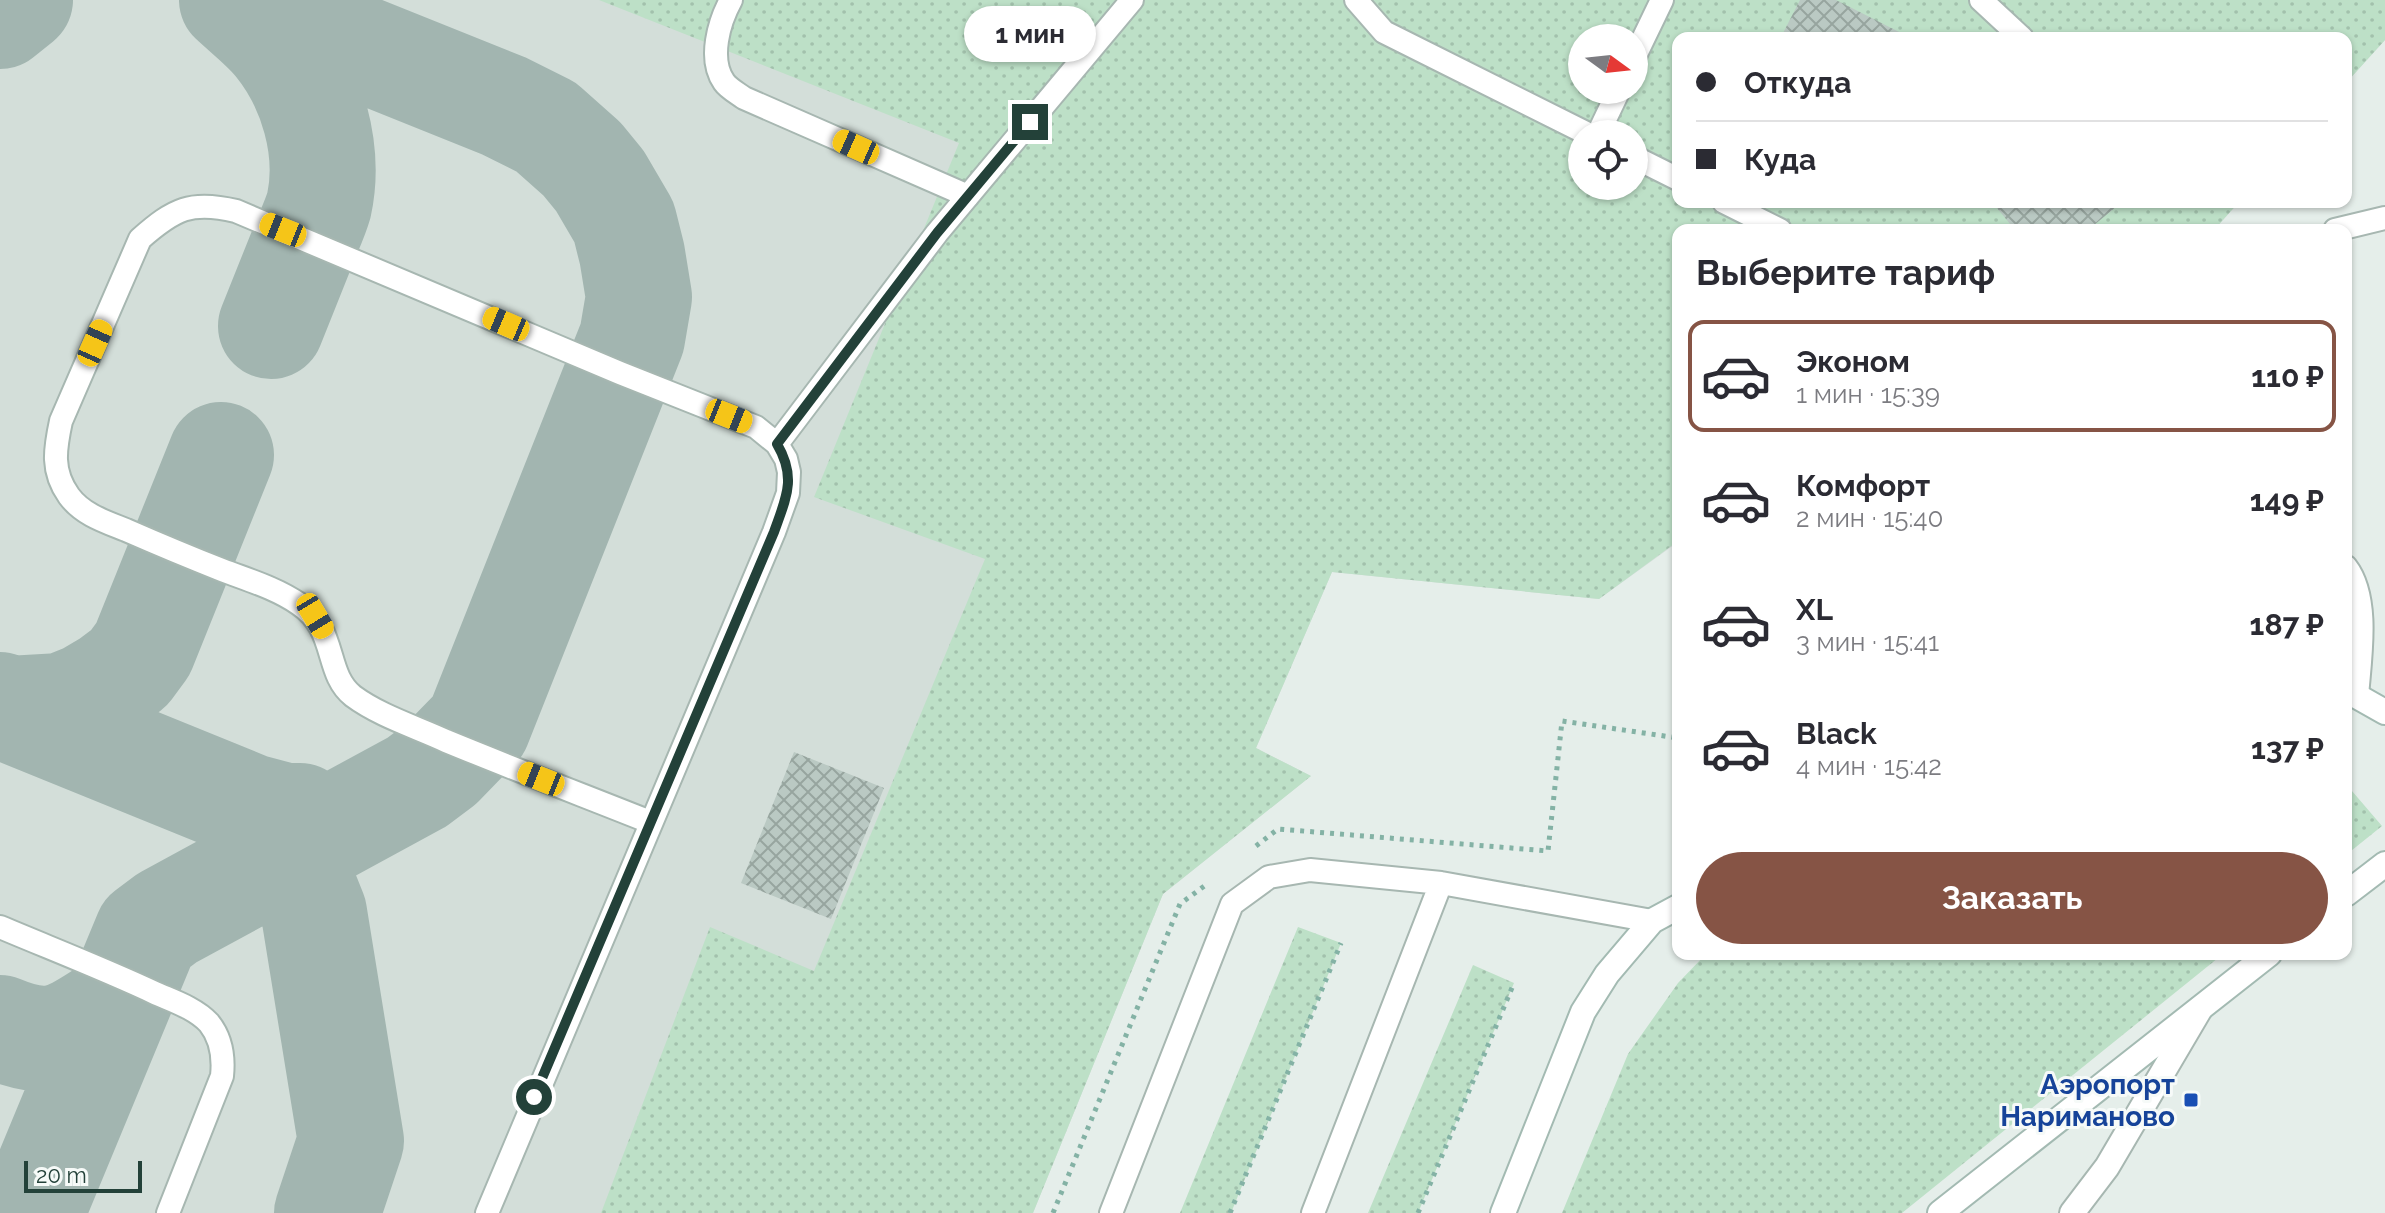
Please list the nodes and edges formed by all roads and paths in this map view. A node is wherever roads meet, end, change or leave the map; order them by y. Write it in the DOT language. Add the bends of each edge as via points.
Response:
graph roads {
  1 [pos="731,0"];
  2 [pos="1132,0"];
  3 [pos="1356,0"];
  4 [pos="1662,0"];
  5 [pos="1981,0"];
  6 [pos="1648,29"];
  7 [pos="2016,32"];
  8 [pos="1568,124"];
  9 [pos="1648,164"];
  10 [pos="1672,176"];
  11 [pos="968,196"];
  12 [pos="1736,208"];
  13 [pos="2385,218"];
  14 [pos="1768,224"];
  15 [pos="2352,226"];
  16 [pos="777,444"];
  17 [pos="2352,580"];
  18 [pos="2352,693"];
  19 [pos="2385,712"];
  20 [pos="650,822"];
  21 [pos="2385,864"];
  22 [pos="1441,883"];
  23 [pos="2352,889"];
  24 [pos="1672,910"];
  25 [pos="1652,921"];
  26 [pos="0,928"];
  27 [pos="1341,943"];
  28 [pos="2261,960"];
  29 [pos="1514,983"];
  30 [pos="2201,1007"];
  31 [pos="168,1213"];
  32 [pos="487,1213"];
  33 [pos="1111,1213"];
  34 [pos="1230,1213"];
  35 [pos="1313,1213"];
  36 [pos="1418,1213"];
  37 [pos="1503,1213"];
  38 [pos="1940,1213"];
  39 [pos="2072,1213"];
  1 -- 11 [label="lane" via="716,47 717,70 725,85"];
  2 -- 11 [label="lane"];
  3 -- 8 [label="lane" via="1384,32"];
  4 -- 6 [label="lane"];
  5 -- 7 [label="lane"];
  9 -- 10 [label="lane"];
  11 -- 16 [label="lane"];
  12 -- 14 [label="lane"];
  13 -- 15 [label="lane"];
  16 -- 20 [label="lane" via="789,472 788,493"];
  16 -- 20 [label="lane" via="756,427 212,205 178,211 140,239 61,421 56,467 77,505 298,603 325,632 342,684 352,695 395,719"];
  17 -- 18 [label="lane" via="2362,614"];
  18 -- 19 [label="main road"];
  20 -- 32 [label="lane"];
  21 -- 23 [label="main road"];
  22 -- 25 [label="lane"];
  22 -- 33 [label="lane" via="1310,870 1269,877 1232,904"];
  22 -- 35 [label="lane"];
  24 -- 25 [label="main road"];
  25 -- 37 [label="main road" via="1583,1012"];
  26 -- 31 [label="lane" via="191,1009 216,1034 224,1061 222,1076"];
  27 -- 34 [label="path"];
  28 -- 30 [label="main road"];
  29 -- 36 [label="path"];
  30 -- 38 [label="main road"];
  30 -- 39 [label="main road" via="2107,1167"];
}
